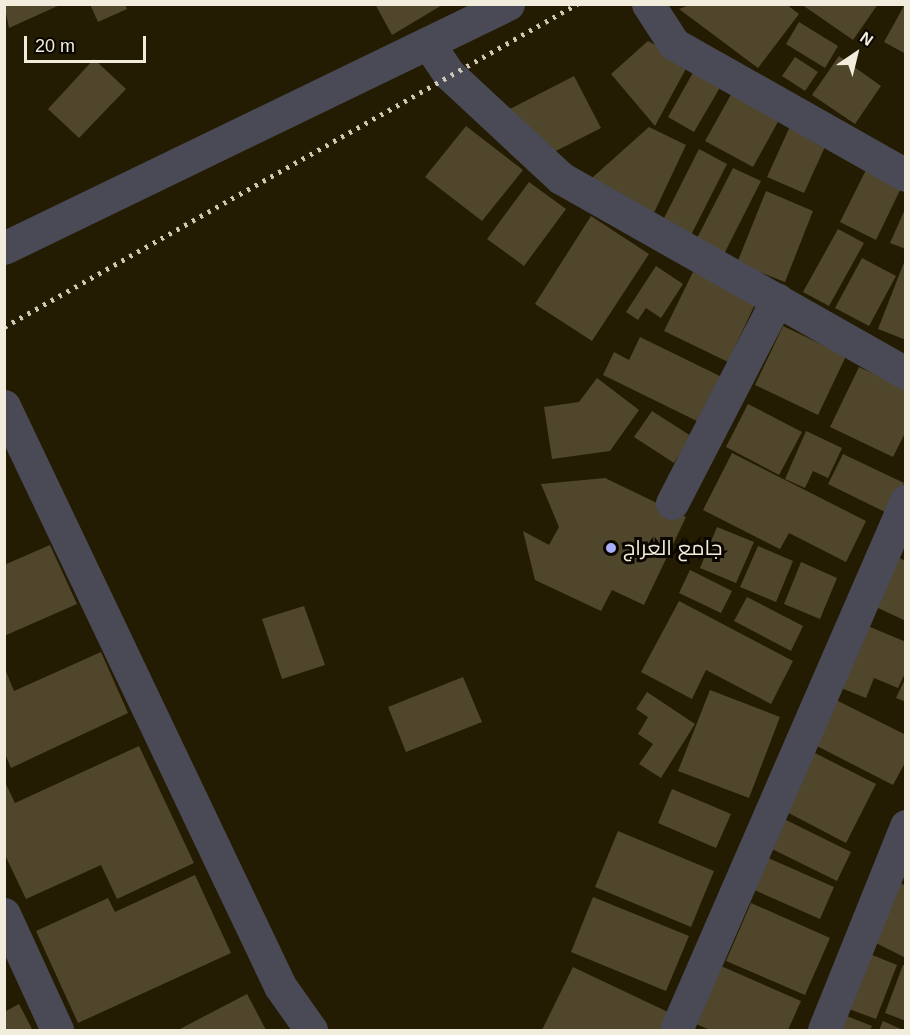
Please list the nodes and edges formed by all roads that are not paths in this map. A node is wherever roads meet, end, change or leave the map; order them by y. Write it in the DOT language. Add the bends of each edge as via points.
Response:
graph roads {
  1 [pos="508,4"];
  2 [pos="648,4"];
  3 [pos="428,43"];
  4 [pos="906,175"];
  5 [pos="4,248"];
  6 [pos="777,300"];
  7 [pos="906,373"];
  8 [pos="4,406"];
  9 [pos="906,501"];
  10 [pos="672,503"];
  11 [pos="906,826"];
  12 [pos="4,914"];
  13 [pos="69,1028"];
  14 [pos="311,1030"];
  15 [pos="676,1030"];
  16 [pos="824,1030"];
  1 -- 3 [label="street"];
  2 -- 4 [label="street" via="674,44"];
  3 -- 5 [label="street"];
  3 -- 6 [label="street" via="449,74 561,177"];
  6 -- 7 [label="street"];
  6 -- 10 [label="street"];
  8 -- 14 [label="street" via="280,986"];
  9 -- 15 [label="street"];
  11 -- 16 [label="street"];
  12 -- 13 [label="street"];
}
